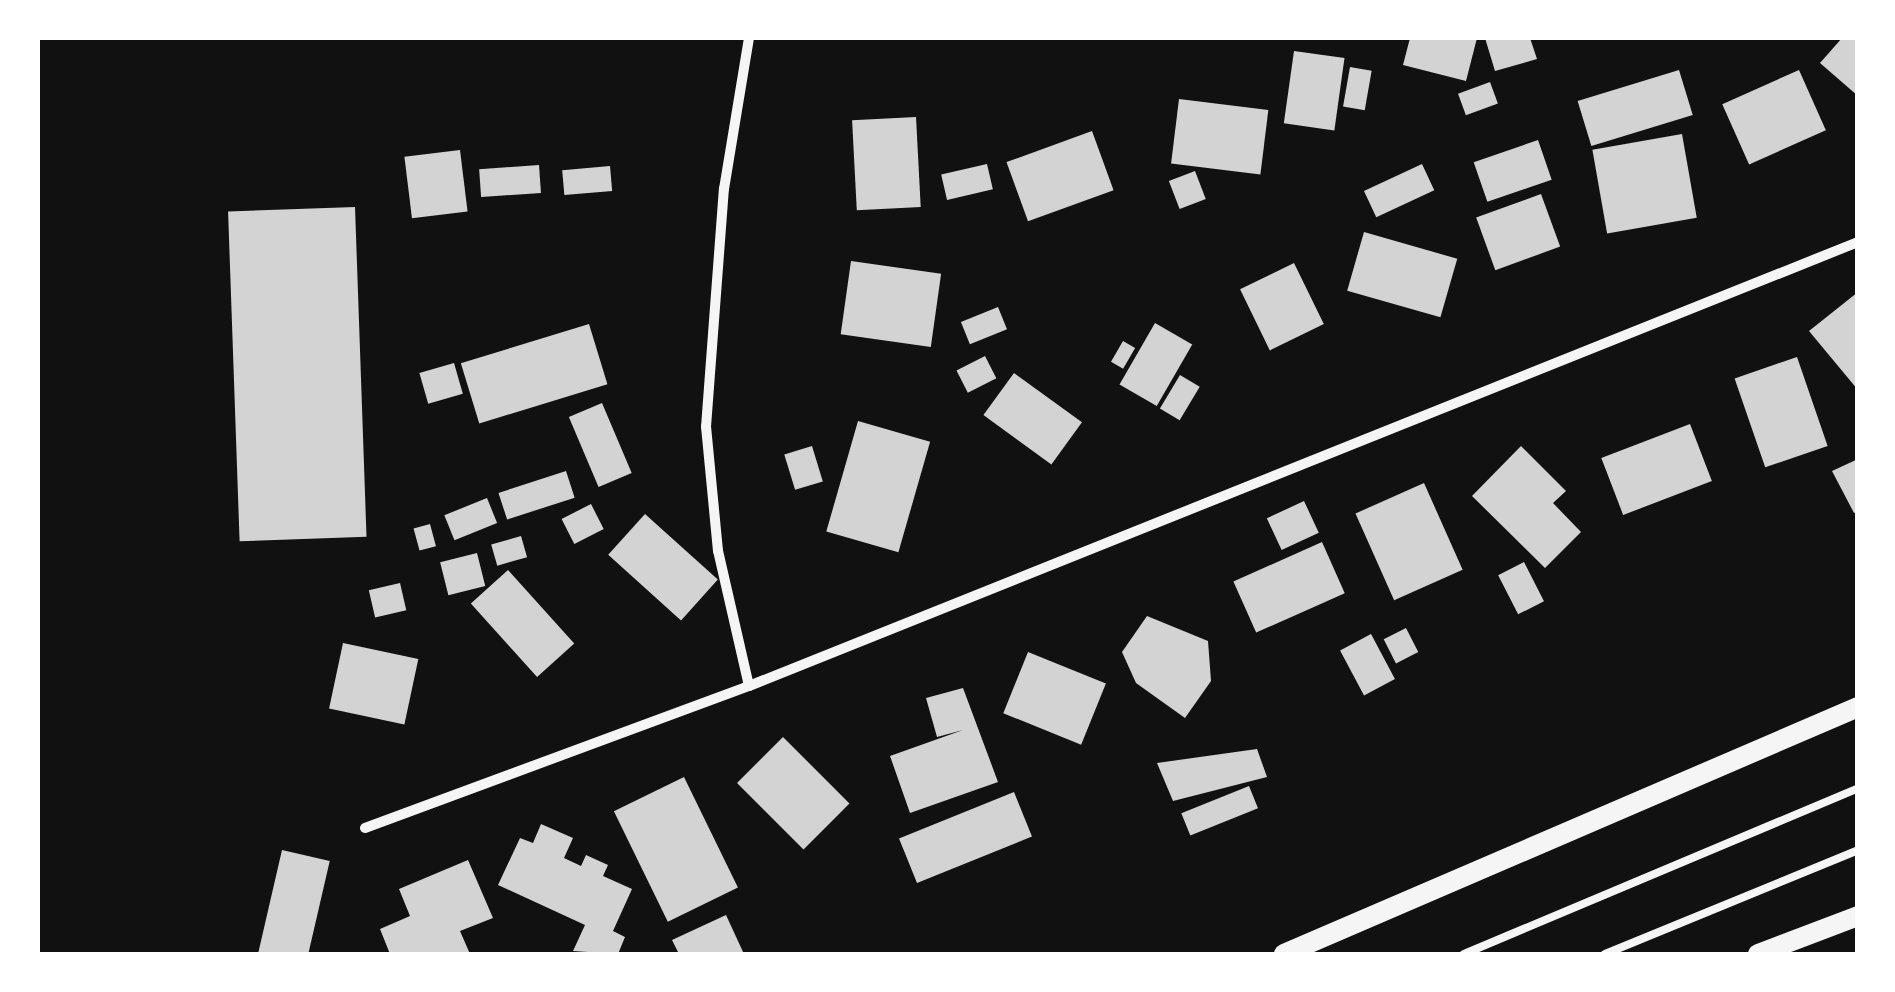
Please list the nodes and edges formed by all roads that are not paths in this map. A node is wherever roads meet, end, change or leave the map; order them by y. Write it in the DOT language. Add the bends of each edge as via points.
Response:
graph roads {
  1 [pos="749,38"];
  2 [pos="1858,242"];
  3 [pos="749,686"];
  4 [pos="1858,707"];
  5 [pos="1858,788"];
  6 [pos="365,828"];
  7 [pos="1858,850"];
  8 [pos="1858,916"];
  9 [pos="1284,954"];
  10 [pos="1464,954"];
  11 [pos="1605,954"];
  12 [pos="1758,954"];
  1 -- 3 [label="street" via="724,188 706,427 718,551"];
  2 -- 3 [label="street"];
  3 -- 6 [label="street"];
  4 -- 9 [label="main road"];
  5 -- 10 [label="lane"];
  7 -- 11 [label="lane"];
  8 -- 12 [label="main road"];
}
